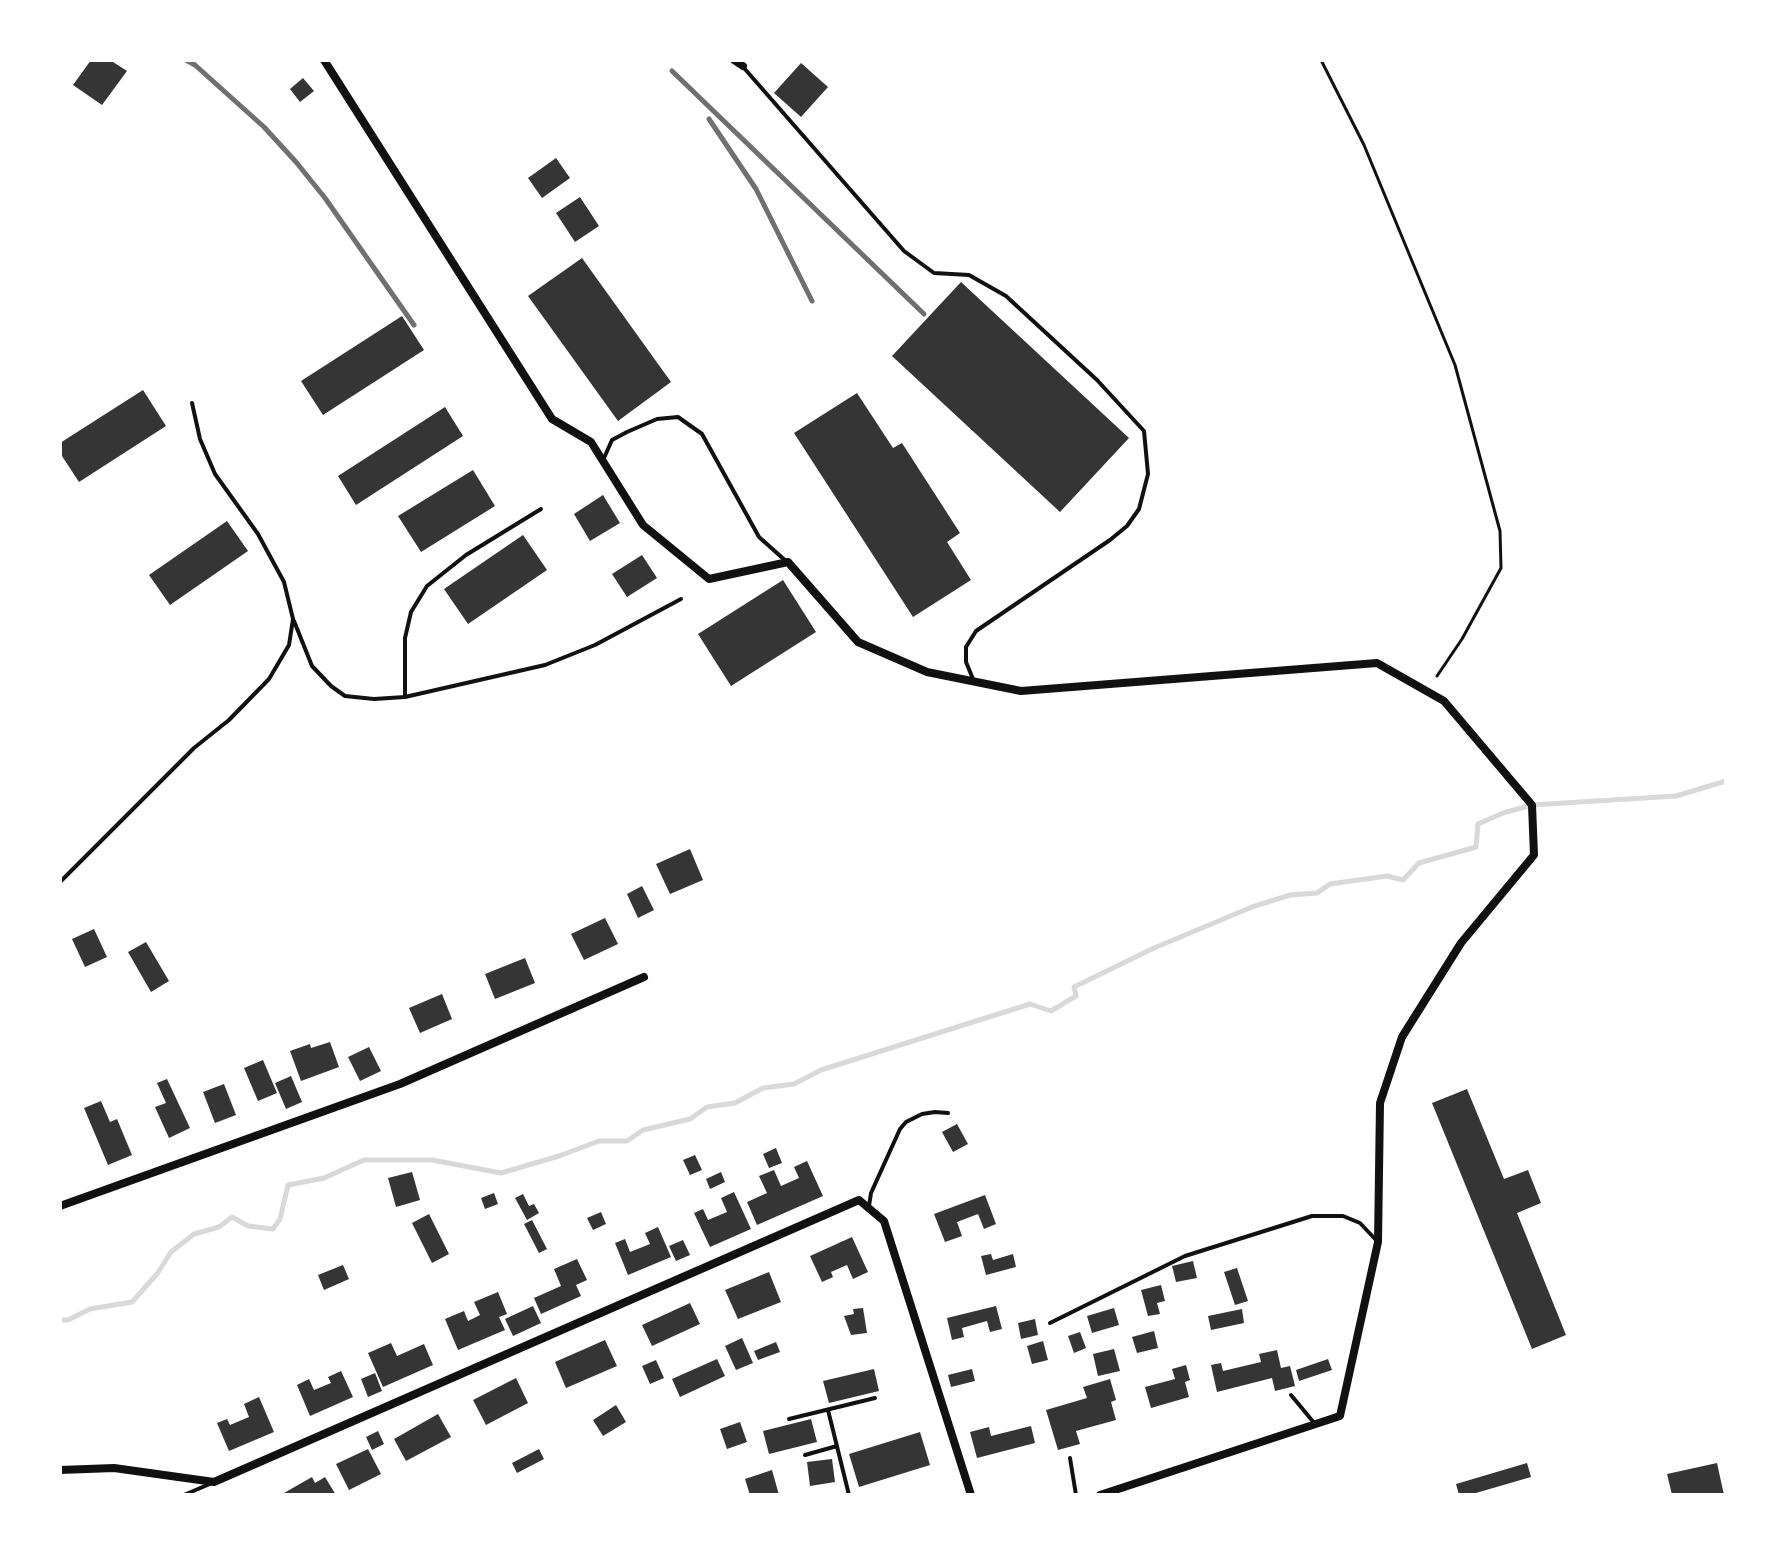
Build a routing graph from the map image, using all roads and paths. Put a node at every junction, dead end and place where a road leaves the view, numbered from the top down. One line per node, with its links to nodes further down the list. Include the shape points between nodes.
1 (324, 60): 6 (street, via 552,419 591,442)
2 (734, 60): 4 (street)
3 (1321, 60): 11 (path, via 1364,145 1455,365 1500,531 1501,568)
4 (743, 66): 12 (lane, via 904,251 934,273 969,275 1006,296 1144,431 1148,474 1139,509 1110,540 976,631 966,647)
5 (192, 403): 10 (lane, via 215,474 265,546 284,582)
6 (603, 460): 8 (street, via 643,525 709,579); 8 (lane, via 612,440 657,419 678,417 702,434 759,537)
7 (541, 509): 13 (lane, via 427,586 411,612 405,638)
8 (788, 562): 12 (street, via 858,642 927,672)
9 (681, 599): 13 (lane, via 545,665)
10 (293, 619): 13 (lane, via 312,666 345,696); 14 (lane, via 289,645 269,679)
11 (1437, 676)
12 (975, 682): 19 (street, via 1021,691 1377,663 1444,701 1532,805 1534,855 1461,943 1402,1037 1380,1103)
13 (405, 697)
14 (60, 882)
15 (644, 977): 17 (street, via 400,1084)
16 (948, 1113): 18 (lane, via 922,1114 900,1129)
17 (60, 1206)
18 (868, 1208): 30 (street, via 859,1200); 33 (street, via 884,1221)
19 (1378, 1242): 20 (lane, via 1360,1223 1343,1216 1312,1216 1185,1256); 25 (street, via 1340,1416)
20 (1050, 1323)
21 (1291, 1395): 25 (lane)
22 (875, 1398): 23 (lane)
23 (828, 1410): 24 (lane); 26 (lane)
24 (789, 1419)
25 (1315, 1424): 35 (street)
26 (837, 1446): 27 (lane); 32 (lane)
27 (805, 1455)
28 (1070, 1458): 34 (lane)
29 (60, 1470): 30 (street, via 114,1468)
30 (214, 1482): 31 (lane)
31 (184, 1495)
32 (849, 1495)
33 (971, 1495)
34 (1076, 1495)
35 (1100, 1495)

